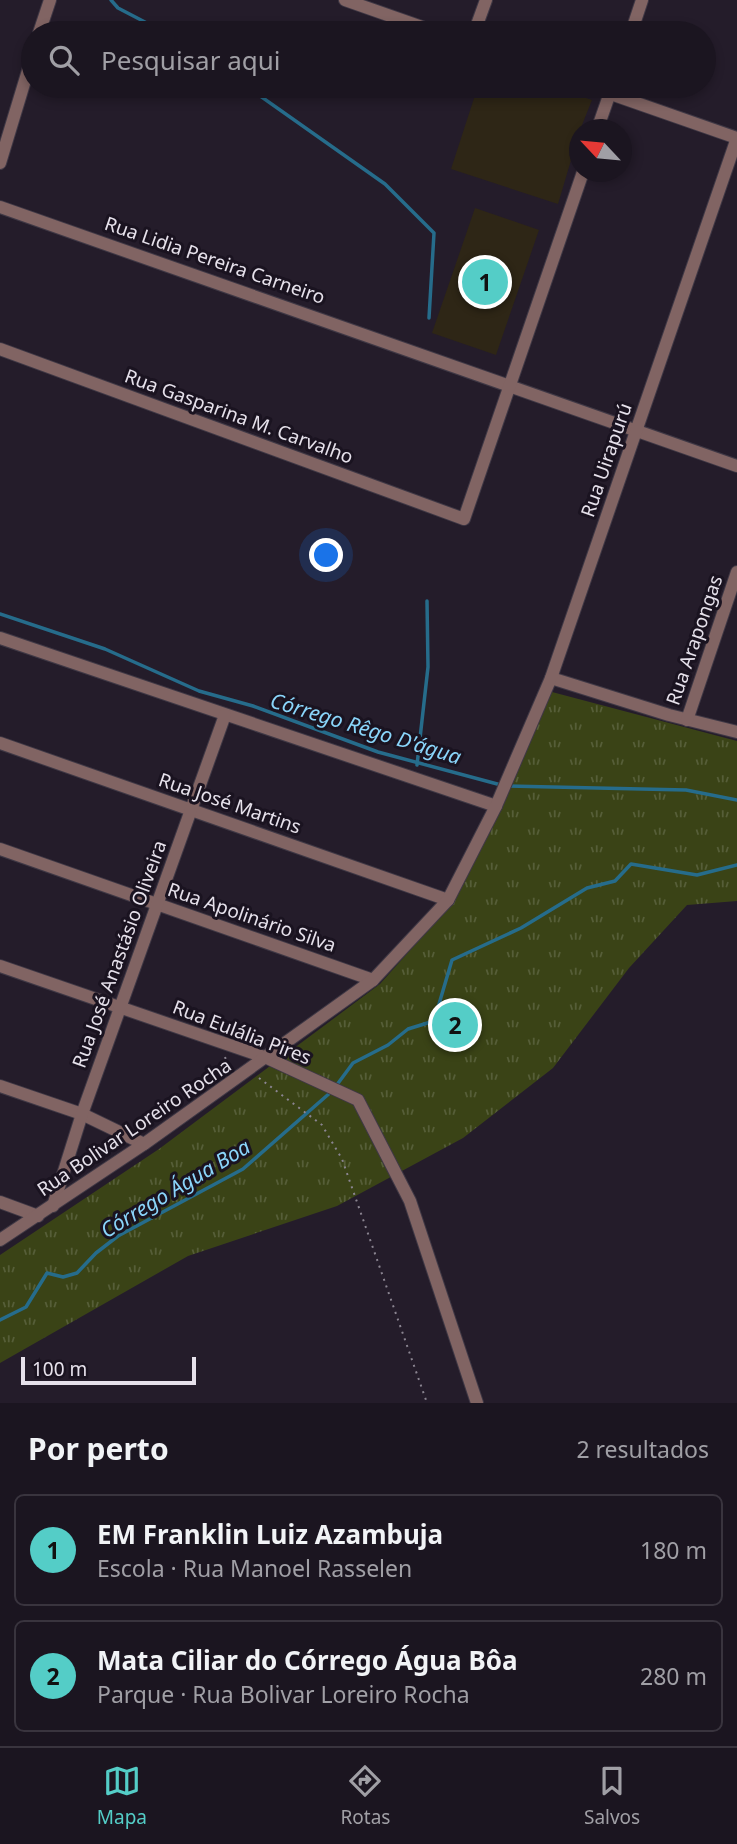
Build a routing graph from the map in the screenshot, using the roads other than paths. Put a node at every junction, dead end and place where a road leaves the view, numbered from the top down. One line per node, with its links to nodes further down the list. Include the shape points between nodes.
1 (50, 0): 5 (street)
2 (346, 0): 6 (street)
3 (486, 0): 7 (street)
4 (642, 0): 8 (street)
5 (43, 21)
6 (405, 21)
7 (478, 21)
8 (635, 21)
9 (21, 94): 14 (street)
10 (608, 98): 12 (street)
11 (634, 98): 13 (street)
12 (601, 119)
13 (737, 138): 19 (street, Rua Uirapurú)
14 (0, 163)
15 (580, 182): 18 (street)
16 (0, 207): 18 (street, Rua Lidia Pereira Carneiro)
17 (0, 349): 18 (street, Rua Gasparina M. Carvalho, via 464,519)
18 (510, 384): 19 (street, Rua Lidia Pereira Carneiro)
19 (637, 429): 20 (street, Rua Lidia Pereira Carneiro); 23 (street, Rua Uirapurú)
20 (737, 466)
21 (737, 572): 25 (street, Rua Arapongas)
22 (0, 638): 24 (street)
23 (551, 678): 25 (street); 28 (street, Rua Uirapurú)
24 (225, 715): 29 (street); 30 (street, Rua José Anastásio Oliveira)
25 (685, 720): 26 (street)
26 (737, 732)
27 (0, 743): 30 (street, Rua José Martins)
28 (502, 792): 29 (street, Rua Bolivar Loreiro Rocha)
29 (496, 806): 32 (street, Rua Bolivar Loreiro Rocha)
30 (191, 810): 32 (street, Rua José Martins); 33 (street, Rua José Anastásio Oliveira)
31 (0, 849): 33 (street, Rua Apolinário Silva)
32 (448, 900): 35 (street, Rua Bolivar Loreiro Rocha)
33 (157, 904): 35 (street, Rua Apolinário Silva); 36 (street, Rua José Anastásio Oliveira)
34 (0, 965): 36 (street, Rua Eulália Pires)
35 (373, 980): 37 (street, Rua Bolivar Loreiro Rocha)
36 (120, 1007): 37 (street, Rua Eulália Pires); 39 (street, Rua José Anastásio Oliveira)
37 (267, 1059): 40 (street, Rua Bolivar Loreiro Rocha); 45 (street, Rua Eulália Pires, via 358,1100 410,1200)
38 (0, 1086): 39 (street)
39 (82, 1114): 40 (street); 42 (street, Rua José Anastásio Oliveira)
40 (144, 1144): 42 (street, Rua Bolivar Loreiro Rocha)
41 (0, 1202): 43 (street)
42 (53, 1206): 43 (street, Rua Bolivar Loreiro Rocha)
43 (38, 1216): 44 (street, Rua Bolivar Loreiro Rocha)
44 (0, 1240)
45 (477, 1403)

